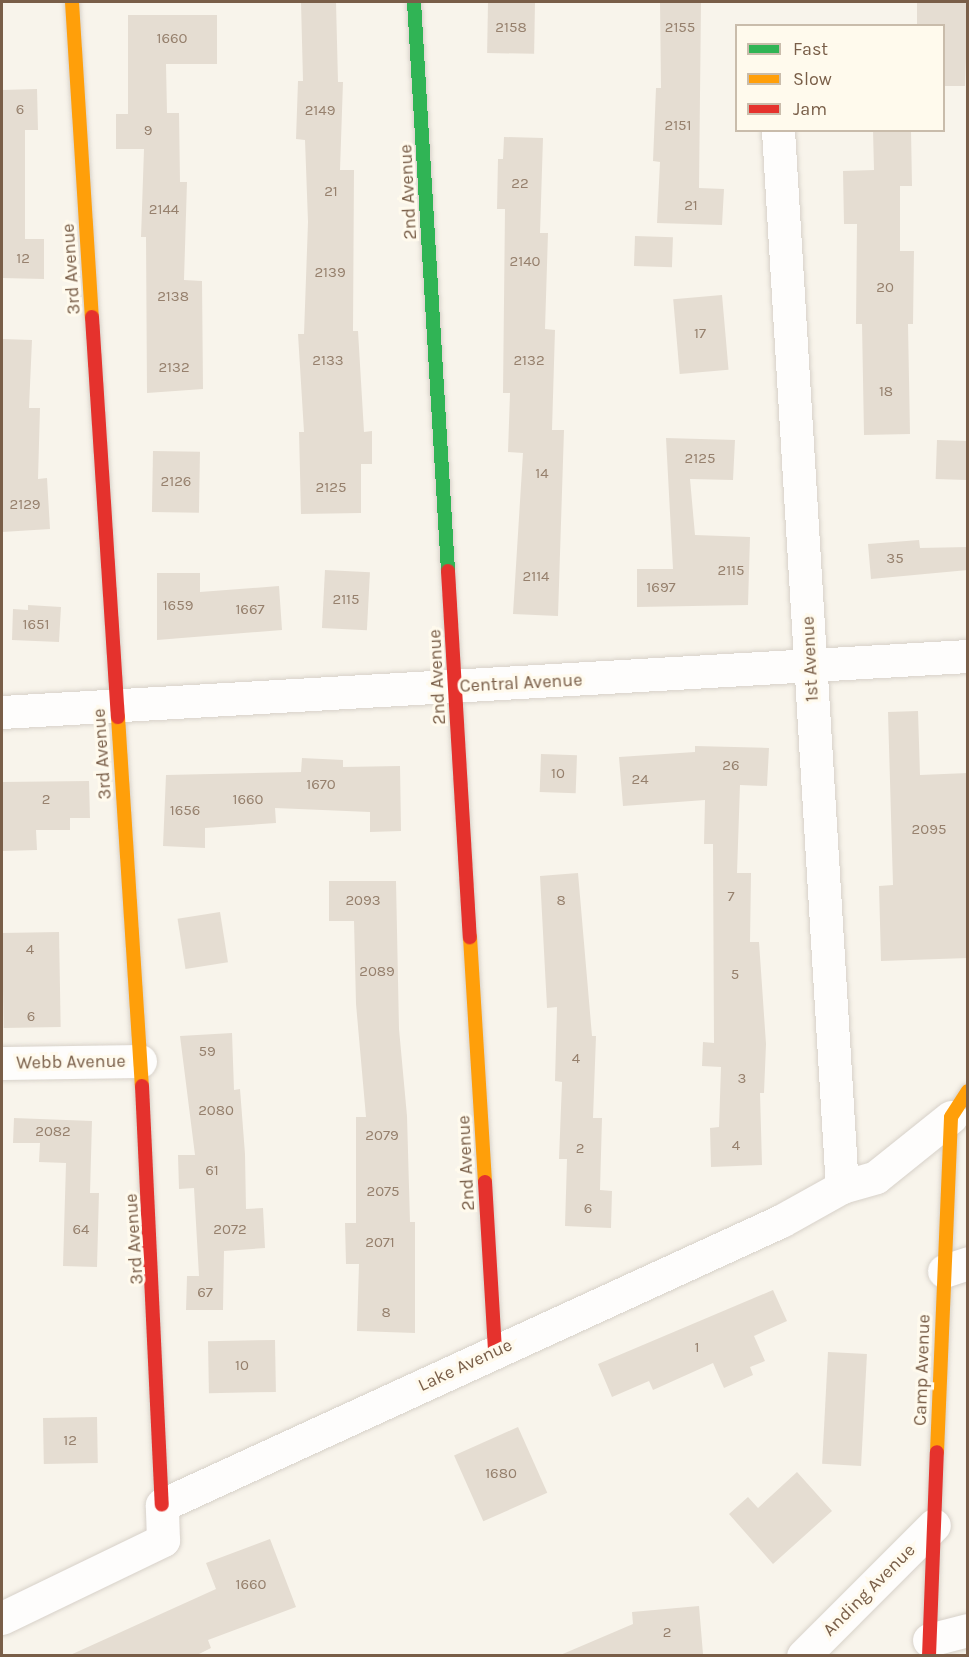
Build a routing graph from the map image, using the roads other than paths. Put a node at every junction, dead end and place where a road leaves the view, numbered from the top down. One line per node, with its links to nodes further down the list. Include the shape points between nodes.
1 (72, 2): 7 (street, 3rd Avenue)
2 (414, 2): 6 (street, 2nd Avenue)
3 (778, 132): 5 (street, 1st Avenue)
4 (968, 656): 5 (street, Central Avenue)
5 (810, 666): 6 (street, Central Avenue); 12 (street, 1st Avenue)
6 (456, 687): 7 (street, Central Avenue); 14 (street, 2nd Avenue)
7 (116, 706): 8 (street, Central Avenue); 9 (street, 3rd Avenue)
8 (2, 712)
9 (140, 1061): 10 (street, Webb Avenue); 15 (street, 3rd Avenue, via 155,1286)
10 (2, 1063)
11 (959, 1104): 12 (street, Lake Avenue, via 876,1177); 13 (street, Camp Avenue)
12 (842, 1187): 14 (street, Lake Avenue, via 781,1221)
13 (956, 1267): 16 (street, Camp Avenue)
14 (495, 1351): 15 (street, Lake Avenue)
15 (162, 1505): 17 (street, via 163,1540)
16 (934, 1525): 19 (street, Camp Avenue); 20 (street, Anding Avenue)
17 (2, 1618)
18 (968, 1630): 19 (street)
19 (929, 1648)
20 (803, 1656)

